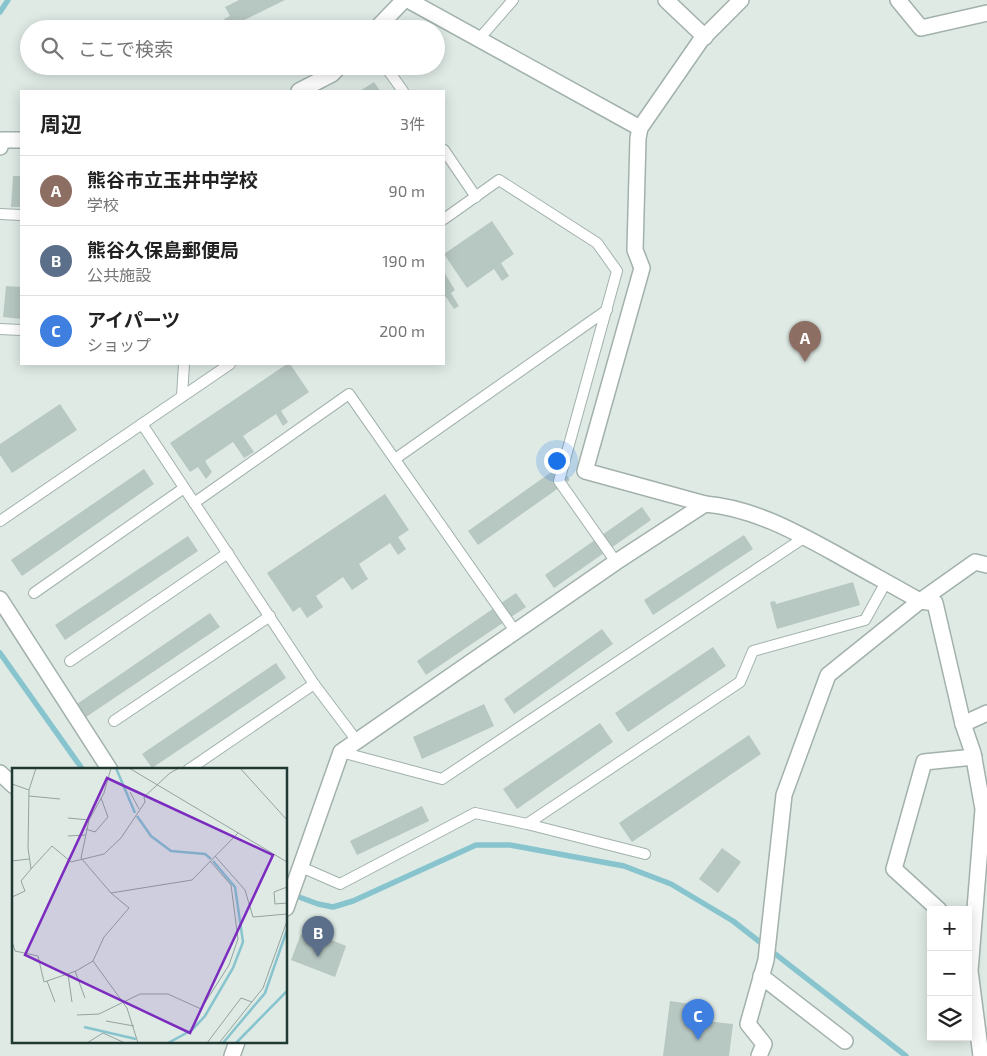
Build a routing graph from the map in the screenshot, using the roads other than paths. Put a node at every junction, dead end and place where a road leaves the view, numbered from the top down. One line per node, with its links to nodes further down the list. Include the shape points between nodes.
1 (404, 0): 8 (street)
2 (408, 0): 9 (street)
3 (512, 0): 12 (lane)
4 (666, 0): 11 (street)
5 (898, 0): 7 (street, via 921,28)
6 (733, 3): 11 (street)
7 (987, 13)
8 (385, 20)
9 (444, 20)
10 (445, 20): 12 (street)
11 (705, 37): 17 (street)
12 (479, 39): 17 (street)
13 (330, 75): 15 (street)
14 (392, 75): 16 (lane)
15 (301, 90)
16 (402, 90)
17 (640, 128): 35 (street, via 635,250 642,268 585,471)
18 (20, 140): 19 (street, via 2,140)
19 (0, 147)
20 (445, 151): 21 (lane)
21 (476, 197): 24 (lane); 25 (lane, via 499,180 597,243 617,271)
22 (0, 214): 23 (lane)
23 (20, 215)
24 (445, 218)
25 (606, 310): 32 (lane); 39 (lane, via 559,481)
26 (0, 329): 27 (lane)
27 (20, 330)
28 (184, 365): 30 (lane)
29 (228, 365): 30 (lane)
30 (182, 396): 31 (lane)
31 (142, 424): 33 (lane); 36 (lane)
32 (395, 459): 34 (lane, via 349,394); 46 (lane)
33 (184, 488): 34 (lane); 42 (lane)
34 (194, 503): 38 (lane)
35 (705, 504): 37 (street, via 760,516); 39 (street)
36 (0, 521)
37 (805, 537): 41 (street); 53 (lane, via 442,779)
38 (228, 553): 45 (lane); 47 (lane)
39 (616, 562): 46 (street)
40 (987, 565): 44 (street, via 976,562)
41 (886, 582): 44 (street); 60 (lane, via 865,620 753,651 740,682)
42 (34, 593)
43 (0, 599): 55 (street)
44 (920, 601): 51 (street, via 935,603); 68 (street, via 828,675 784,795 766,960)
45 (270, 616): 48 (lane); 50 (lane)
46 (515, 631): 52 (street)
47 (70, 662)
48 (314, 684): 52 (lane); 56 (lane)
49 (987, 713): 51 (street)
50 (114, 721)
51 (963, 724): 54 (street)
52 (357, 741): 53 (street)
53 (342, 752): 62 (street)
54 (974, 757): 59 (street); 65 (street, via 924,762 894,869)
55 (109, 768)
56 (191, 768)
57 (0, 773): 58 (street)
58 (12, 784)
59 (985, 808): 66 (street)
60 (528, 824): 61 (lane); 62 (lane, via 475,814 340,884)
61 (645, 854)
62 (301, 867): 63 (street)
63 (292, 882): 64 (street)
64 (288, 899)
65 (934, 906)
66 (972, 922)
67 (970, 951): 73 (street)
68 (761, 976): 69 (street); 72 (street, via 748,1024 764,1044)
69 (844, 1041)
70 (237, 1044): 71 (street)
71 (232, 1056)
72 (759, 1056)
73 (981, 1056)

